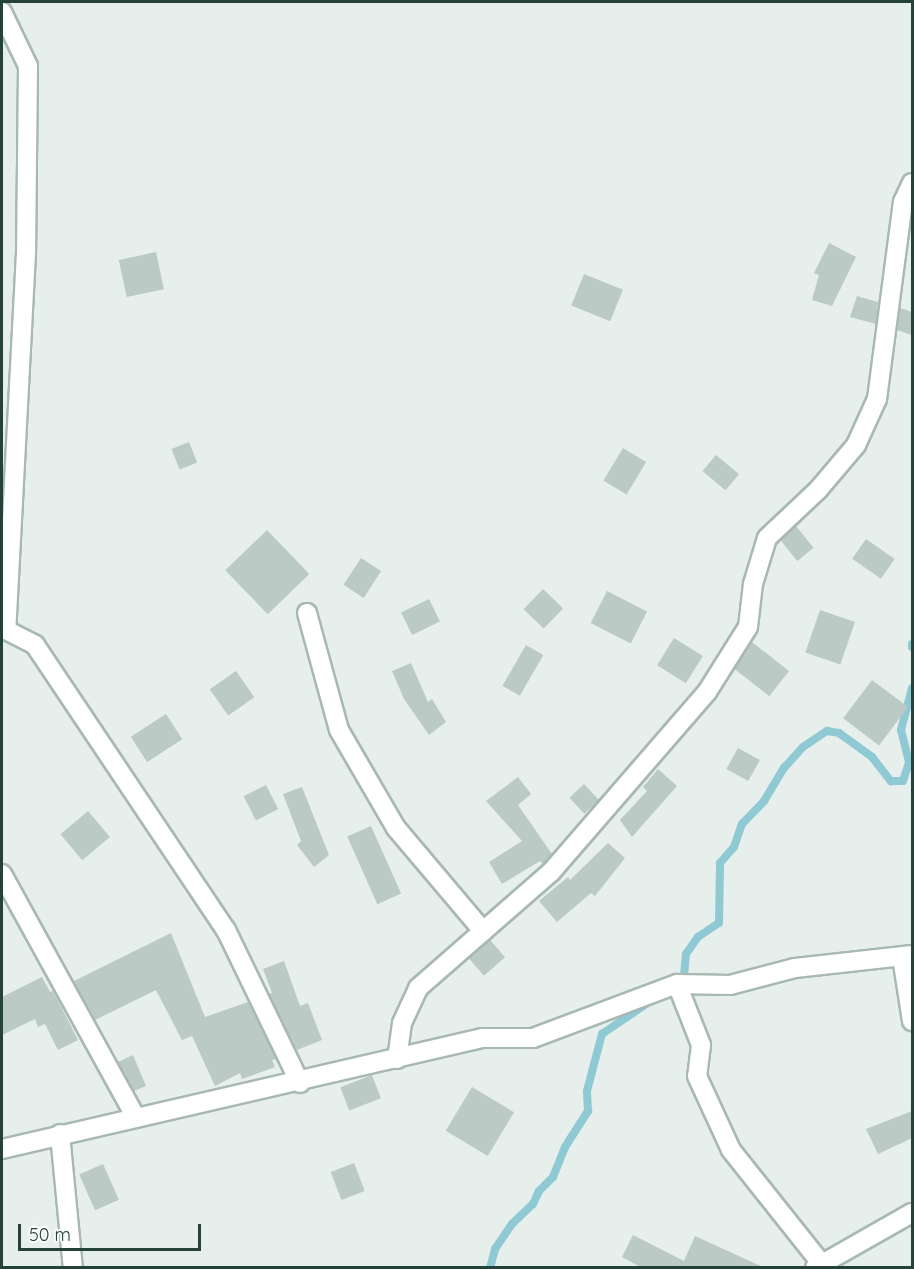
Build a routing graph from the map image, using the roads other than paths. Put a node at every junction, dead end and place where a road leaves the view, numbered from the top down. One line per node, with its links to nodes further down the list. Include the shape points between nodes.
1 (2, 12): 4 (street, via 28,66 26,253)
2 (912, 183): 6 (street, via 903,202 877,399 856,445 818,490 767,538 753,584 748,627 707,692 551,872)
3 (307, 613): 6 (street, via 339,730 396,828)
4 (4, 628): 11 (street, via 35,645 226,930)
5 (2, 874): 12 (street)
6 (483, 931): 10 (street, via 418,988 402,1023)
7 (907, 956): 8 (street, via 795,968 730,986); 9 (street)
8 (677, 984): 10 (street, via 533,1038 482,1038); 16 (street, via 702,1045 697,1076 731,1150)
9 (912, 1021)
10 (397, 1059): 11 (street)
11 (300, 1083): 12 (street)
12 (136, 1118): 13 (street)
13 (60, 1134): 14 (street); 17 (street)
14 (2, 1149)
15 (912, 1213): 16 (street)
16 (818, 1265)
17 (73, 1268)

